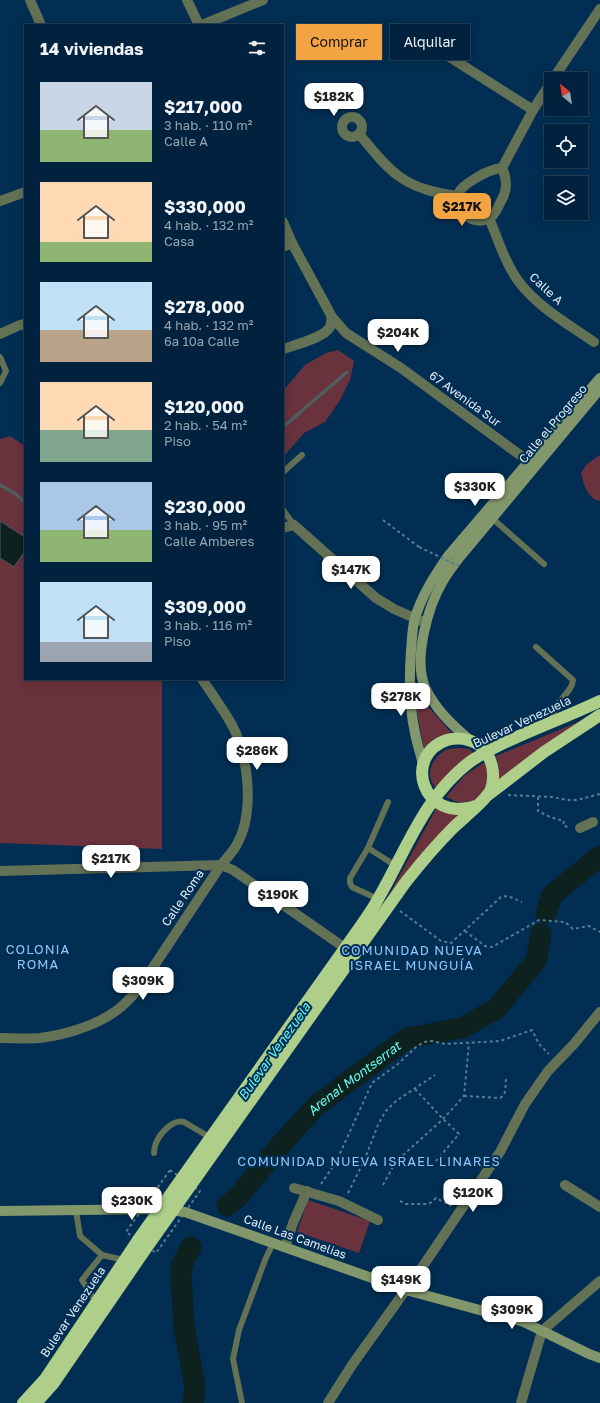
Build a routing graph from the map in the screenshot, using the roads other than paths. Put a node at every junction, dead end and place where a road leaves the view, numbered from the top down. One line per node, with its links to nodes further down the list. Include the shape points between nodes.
1 (30, 0): 5 (street)
2 (187, 0): 6 (street)
3 (263, 0): 7 (street)
4 (600, 9): 9 (street)
5 (41, 24)
6 (199, 24)
7 (204, 24)
8 (454, 60): 11 (street)
9 (558, 72)
10 (544, 93): 11 (street)
11 (533, 110): 13 (street)
12 (359, 134): 15 (street, via 399,176 423,189)
13 (502, 168): 15 (street, via 474,179 461,189); 17 (street, via 506,192 497,210)
14 (24, 192): 16 (street)
15 (457, 196): 17 (street, via 459,206 468,218)
16 (0, 201)
17 (489, 218): 23 (street, Calle A, via 505,258 520,283 553,314)
18 (284, 227): 19 (street, 67 Avenida Sur)
19 (288, 245): 20 (street, 67 Avenida Sur)
20 (332, 318): 24 (street, via 330,327 324,333); 30 (street, 67 Avenida Sur, via 346,333 401,368)
21 (24, 324): 22 (street)
22 (0, 334)
23 (594, 342)
24 (284, 349)
25 (0, 357): 27 (lane, via 6,370)
26 (600, 378): 30 (street, Calle el Progreso)
27 (0, 383)
28 (600, 389): 30 (street, Calle el Progreso)
29 (302, 455): 31 (lane)
30 (532, 464): 33 (street, Calle el Progreso); 37 (street, Calle el Progreso, via 448,556 433,578)
31 (284, 471)
32 (284, 511): 34 (lane)
33 (492, 518): 36 (lane); 38 (street, Calle el Progreso, via 443,580)
34 (294, 525): 35 (street); 37 (street, via 376,598)
35 (284, 528)
36 (544, 564)
37 (415, 618): 38 (street); 46 (street, Calle el Progreso, via 410,664 411,705)
38 (426, 623): 44 (street, Calle el Progreso, via 421,659 424,683 437,707 454,727)
39 (536, 647): 43 (lane, via 574,683 556,706)
40 (203, 680): 54 (street, Calle Roma, via 232,726 246,767 246,823 236,846)
41 (600, 701): 43 (highway, Bulevar Venezuela)
42 (600, 715): 47 (highway, via 544,752)
43 (550, 723): 45 (highway, Bulevar Venezuela)
44 (470, 740): 45 (highway); 46 (highway, via 458,738 441,743 428,755)
45 (486, 752): 47 (highway, via 493,774); 48 (highway, Bulevar Venezuela, via 458,771)
46 (423, 765): 48 (highway, via 424,784)
47 (487, 796): 50 (highway, Bulevar Venezuela)
48 (433, 800): 50 (highway, via 457,810); 55 (highway, Bulevar Venezuela, via 420,818)
49 (388, 802): 53 (lane)
50 (476, 806): 68 (highway, Bulevar Venezuela, via 421,862)
51 (593, 822): 52 (street)
52 (580, 828)
53 (368, 848): 55 (lane); 57 (lane, via 350,878 350,883 352,887)
54 (220, 865): 56 (street); 58 (street, via 233,870); 60 (street, Calle Roma, via 140,987 120,1008 104,1018 64,1033 40,1038)
55 (396, 866): 57 (highway, Bulevar Venezuela)
56 (0, 871)
57 (378, 899): 58 (highway, Bulevar Venezuela)
58 (345, 948): 61 (highway, Bulevar Venezuela)
59 (600, 1012): 77 (street, via 548,1071 525,1104 500,1152)
60 (0, 1038)
61 (211, 1138): 62 (lane, via 179,1121 171,1124 163,1134 156,1143); 67 (highway, Bulevar Venezuela)
62 (154, 1153)
63 (565, 1185): 66 (street)
64 (294, 1188): 65 (street)
65 (311, 1192): 71 (street); 73 (street, via 293,1223)
66 (600, 1207)
67 (160, 1209): 68 (street, Calle Las Camelias); 70 (street, Calle Las Camelias); 75 (highway, Bulevar Venezuela)
68 (173, 1210): 72 (street, Calle Las Camelias, via 186,1212); 82 (highway, Bulevar Venezuela, via 53,1384)
69 (0, 1211): 70 (street, Calle Las Camelias)
70 (76, 1211): 74 (lane, via 80,1236)
71 (378, 1220)
72 (273, 1243): 73 (street, Calle Las Camelias); 83 (lane, via 239,1330 232,1359)
73 (285, 1247): 77 (street, Calle Las Camelias)
74 (102, 1255): 75 (lane); 78 (lane, via 82,1280)
75 (124, 1260): 78 (highway, Bulevar Venezuela)
76 (600, 1281): 79 (street)
77 (406, 1290): 79 (street, Calle Las Camelias, via 524,1322); 84 (street)
78 (96, 1302): 81 (highway, Bulevar Venezuela, via 45,1379)
79 (542, 1331): 80 (street, Calle Las Camelias); 85 (street)
80 (600, 1358)
81 (24, 1403)
82 (36, 1403)
83 (242, 1403)
84 (328, 1403)
85 (521, 1403)

